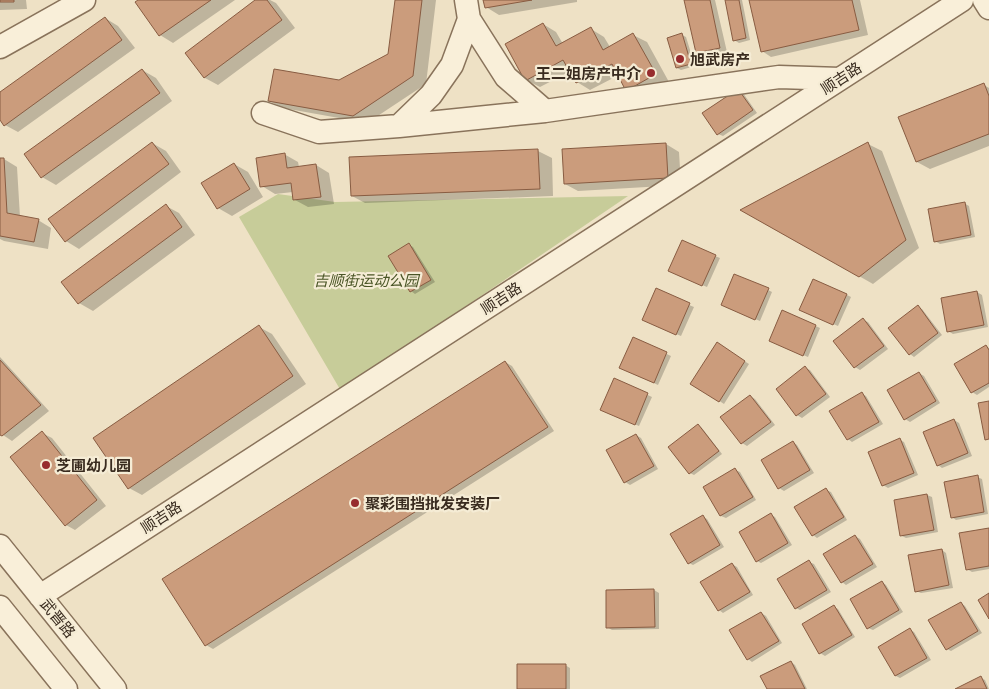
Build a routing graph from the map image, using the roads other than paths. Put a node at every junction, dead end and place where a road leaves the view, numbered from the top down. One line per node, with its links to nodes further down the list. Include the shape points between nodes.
1 (84, 0): 6 (street)
2 (962, 0): 7 (street, 顺吉路)
3 (984, 0): 4 (street)
4 (989, 8)
5 (468, 10): 8 (street, via 506,77); 10 (street, via 452,65 431,95)
6 (0, 48)
7 (840, 79): 8 (street, via 779,77); 12 (street, 顺吉路)
8 (545, 111): 10 (street)
9 (262, 113): 10 (street, via 319,132)
10 (399, 126)
11 (0, 546): 12 (street, 武晋路)
12 (40, 596): 15 (street, 武晋路)
13 (0, 607): 14 (street)
14 (66, 689)
15 (116, 689)

